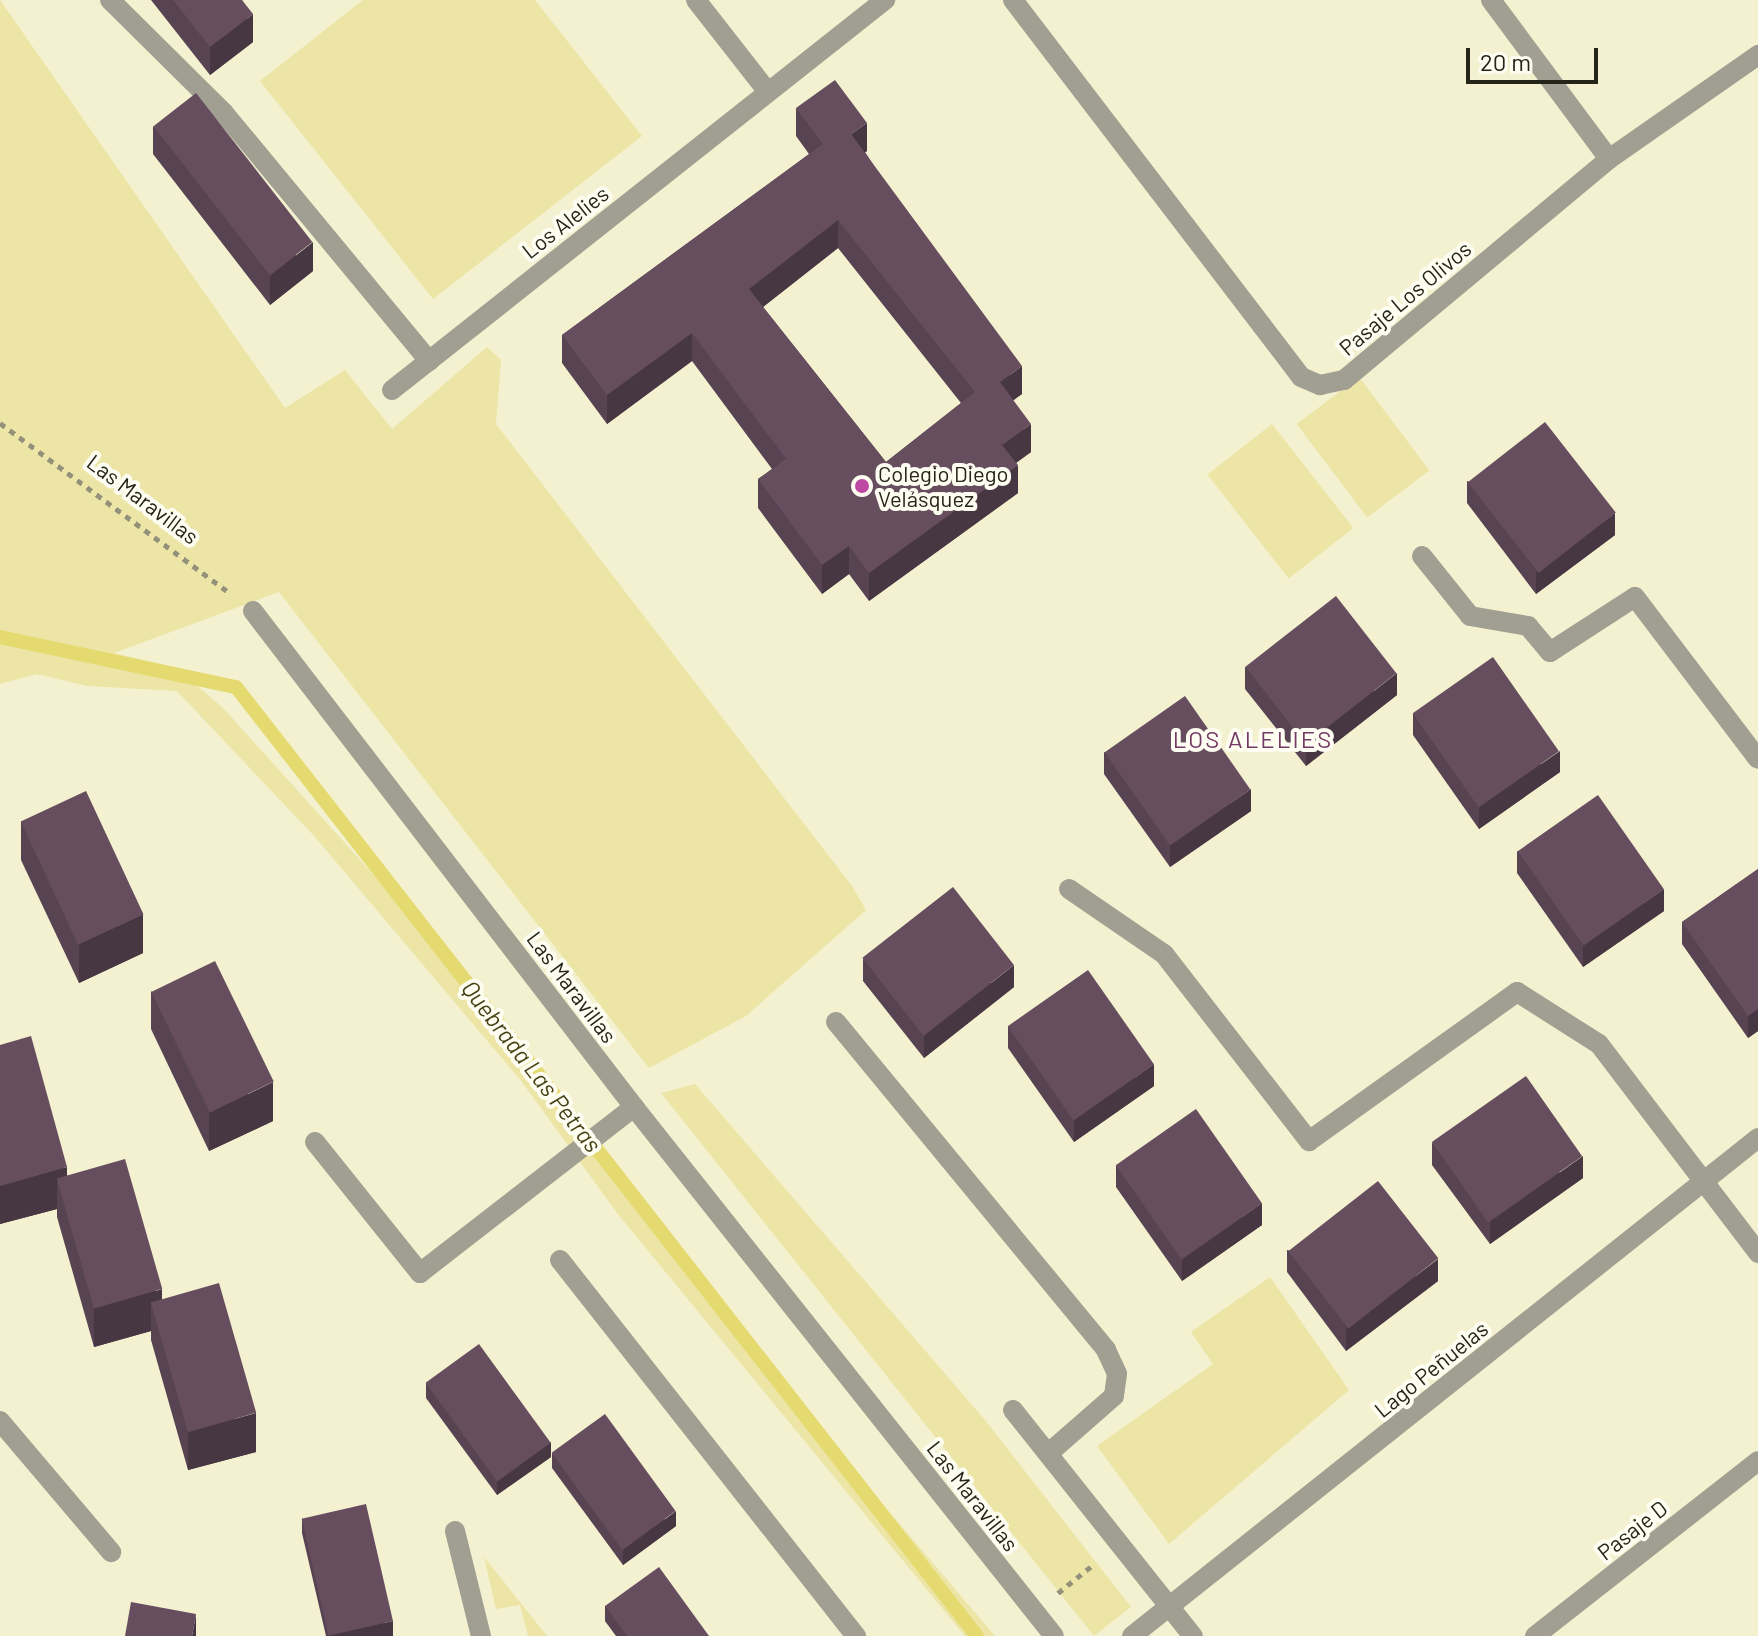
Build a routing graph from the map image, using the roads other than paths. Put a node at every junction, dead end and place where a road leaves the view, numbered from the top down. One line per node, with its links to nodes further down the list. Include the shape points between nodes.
1 (110, 0): 9 (street, via 224,113)
2 (696, 0): 7 (street)
3 (885, 0): 7 (street, Los Alelies)
4 (1013, 0): 8 (street, Pasaje Los Olivos, via 1301,377 1320,385 1344,380)
5 (1491, 0): 8 (street)
6 (1758, 55): 8 (street, Pasaje Los Olivos)
7 (768, 92): 9 (street, Los Alelies)
8 (1609, 159)
9 (429, 361): 10 (street, Los Alelies)
10 (392, 390)
11 (1422, 556): 13 (street, via 1470,616 1528,626 1550,652 1635,597)
12 (253, 611): 16 (street, Las Maravillas)
13 (1758, 759)
14 (1069, 889): 19 (street, via 1164,954 1309,1141 1517,992 1599,1044)
15 (836, 1022): 24 (street, via 1106,1350 1117,1374 1114,1396)
16 (634, 1107): 18 (street, via 420,1273); 31 (street, Las Maravillas)
17 (1758, 1138): 19 (street, Lago Peñuelas)
18 (315, 1142)
19 (1703, 1183): 20 (street); 28 (street, Lago Peñuelas)
20 (1758, 1253)
21 (560, 1260): 30 (street)
22 (1013, 1410): 24 (street)
23 (0, 1421): 27 (street)
24 (1049, 1453): 28 (street)
25 (1758, 1461): 34 (street, Pasaje D)
26 (455, 1531): 29 (street)
27 (111, 1552)
28 (1170, 1607): 32 (street, Lago Peñuelas); 33 (street)
29 (481, 1636)
30 (856, 1636)
31 (1054, 1636)
32 (1132, 1636)
33 (1193, 1636)
34 (1535, 1636)

